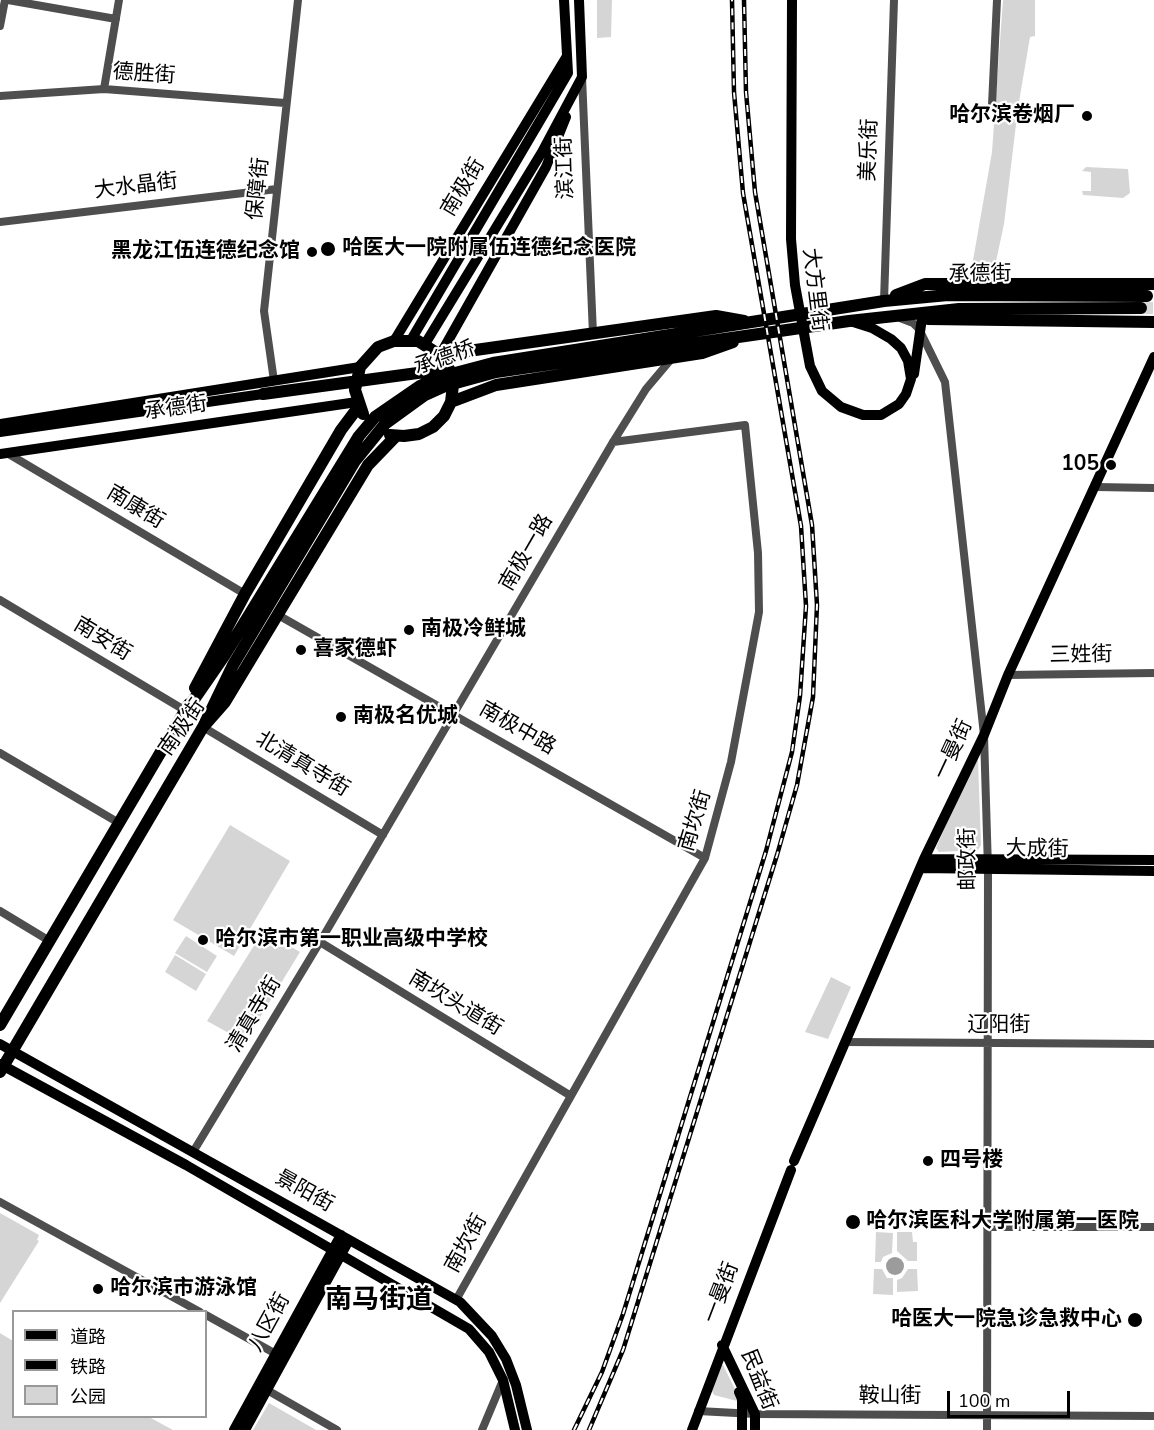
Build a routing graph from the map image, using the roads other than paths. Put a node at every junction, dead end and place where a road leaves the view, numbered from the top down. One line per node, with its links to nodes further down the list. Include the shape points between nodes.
1 (7, 0): 10 (street); 11 (street)
2 (119, 0): 10 (street)
3 (298, 0): 17 (street, 保障街)
4 (564, 0): 12 (main road)
5 (579, 0): 13 (main road, 滨江街)
6 (787, 0): 30 (main road, 大方里街, via 790,267 811,380 824,398 843,413 865,420 886,417 904,404 913,387)
7 (792, 0): 29 (main road, 大方里街, via 791,239 795,285 812,374 822,391 846,410 881,415 904,398 910,383 908,361 901,348 872,328)
8 (894, 0): 23 (street, 美乐街)
9 (997, 0): 18 (street)
10 (116, 19): 14 (street)
11 (0, 26)
12 (567, 56): 33 (main road, 南极街); 34 (main road, 南极街, via 568,73)
13 (582, 77): 15 (main road); 32 (street, 滨江街)
14 (104, 89): 16 (street, 德胜街); 17 (street, 德胜街)
15 (574, 91): 35 (main road, via 542,153); 36 (main road, via 546,167)
16 (0, 96)
17 (285, 104): 19 (street, 保障街)
18 (992, 105)
19 (277, 189): 20 (street, 大水晶街); 41 (street, 保障街, via 264,311)
20 (0, 222)
21 (1153, 284): 23 (highway, via 926,284)
22 (1147, 296): 23 (highway, 承德街, via 948,295)
23 (884, 301): 27 (highway, 承德街)
24 (1141, 308): 25 (highway, 承德街, via 959,309)
25 (904, 315): 26 (highway, 承德街); 30 (highway)
26 (890, 316): 29 (highway, 承德街); 30 (street)
27 (816, 320): 29 (highway, 承德街); 31 (highway, 承德桥)
28 (1152, 320): 30 (highway)
29 (849, 321)
30 (921, 324): 60 (street, 邮政街, via 945,382)
31 (749, 329): 32 (highway, via 716,316); 37 (highway, via 717,348); 39 (highway, 承德桥); 59 (highway, 承德桥, via 496,372 445,386 410,404 375,434 355,461 233,665)
32 (593, 334): 36 (highway)
33 (394, 340): 34 (highway); 40 (highway, via 378,347)
34 (411, 340): 35 (highway)
35 (425, 344): 36 (highway)
36 (440, 355): 43 (highway, via 451,377)
37 (673, 357): 43 (highway, via 496,385); 48 (street, 南极一路, via 646,389)
38 (1154, 357): 50 (main road, 一曼街)
39 (493, 363): 42 (highway); 57 (highway, 承德桥, via 420,386 375,417 343,457 224,656)
40 (360, 367): 41 (main road); 44 (highway, via 356,384)
41 (274, 381): 45 (main road)
42 (263, 394): 46 (main road)
43 (451, 402): 47 (highway, via 439,422 426,431)
44 (358, 404): 47 (highway, via 371,424); 49 (main road, 承德街); 52 (highway, 南极街)
45 (0, 424)
46 (0, 432)
47 (396, 436): 54 (highway, 南极街, via 368,465)
48 (613, 442): 58 (street, 南极一路); 64 (street, 南坎街, via 745,425 759,553 759,612 731,762)
49 (4, 454): 52 (street, 南康街)
50 (1096, 487): 51 (street); 56 (main road, 一曼街)
51 (1154, 488)
52 (245, 594): 57 (highway, 南极街, via 202,671)
53 (0, 600): 57 (street, 南安街)
54 (278, 615): 58 (street, 南极中路); 59 (highway, 南极街, via 225,702)
55 (1154, 673): 56 (street, 三姓街)
56 (1008, 675): 60 (main road, 一曼街)
57 (186, 711): 62 (highway, 南极街)
58 (454, 713): 63 (street, 南极一路); 64 (street, 南极中路)
59 (203, 727): 63 (street, 北清真寺街); 77 (highway, 南极街)
60 (984, 735): 66 (main road, 一曼街); 67 (street, 邮政街)
61 (0, 753): 62 (street)
62 (119, 824): 70 (highway, 南极街)
63 (383, 835): 71 (street, 清真寺街)
64 (705, 858): 79 (street, 南坎街)
65 (1154, 860): 67 (main road, 大成街)
66 (922, 863): 67 (main road, 大成街); 73 (main road, 一曼街)
67 (988, 864): 68 (main road, 大成街); 75 (street, 邮政街)
68 (1154, 871)
69 (0, 911): 70 (street)
70 (48, 940): 72 (highway, 南极街)
71 (320, 942): 79 (street, 南坎头道街); 80 (street, 清真寺街)
72 (0, 1026)
73 (845, 1042): 75 (street, 辽阳街); 89 (main road, 一曼街)
74 (0, 1044): 77 (main road, 景阳街)
75 (987, 1044): 76 (street, 辽阳街); 82 (street, 邮政街)
76 (1154, 1044)
77 (13, 1050): 78 (highway, 南极街); 80 (main road, 景阳街)
78 (1, 1067): 85 (main road, 景阳街, via 186,1165)
79 (571, 1096): 86 (street, 南坎街)
80 (193, 1152): 84 (main road, 景阳街)
81 (0, 1202): 87 (street)
82 (987, 1227): 83 (street); 96 (street, 邮政街)
83 (1154, 1227)
84 (345, 1237): 85 (main road, 八区街); 86 (main road, 景阳街)
85 (337, 1253): 90 (main road, 八区街); 91 (main road, 景阳街, via 469,1329 489,1352); 92 (main road, 八区街)
86 (458, 1301): 103 (main road, 景阳街, via 492,1336 509,1365)
87 (198, 1310)
88 (207, 1316): 90 (street)
89 (721, 1348): 93 (main road, 一曼街); 94 (main road, 民益街, via 742,1399); 95 (main road, 民益街)
90 (276, 1354): 98 (main road, 八区街)
91 (503, 1380): 101 (street); 102 (main road, 景阳街)
92 (267, 1390): 99 (main road, 八区街); 100 (street)
93 (698, 1411): 94 (street, 鞍山街); 104 (main road, 一曼街)
94 (742, 1413): 95 (street, 鞍山街); 105 (main road, 民益街)
95 (755, 1414): 96 (street, 鞍山街); 106 (main road, 民益街)
96 (987, 1415): 97 (street, 鞍山街); 107 (street, 邮政街)
97 (1154, 1416)
98 (234, 1430)
99 (245, 1430)
100 (337, 1430)
101 (483, 1430)
102 (515, 1430)
103 (527, 1430)
104 (692, 1430)
105 (742, 1430)
106 (755, 1430)
107 (987, 1430)

